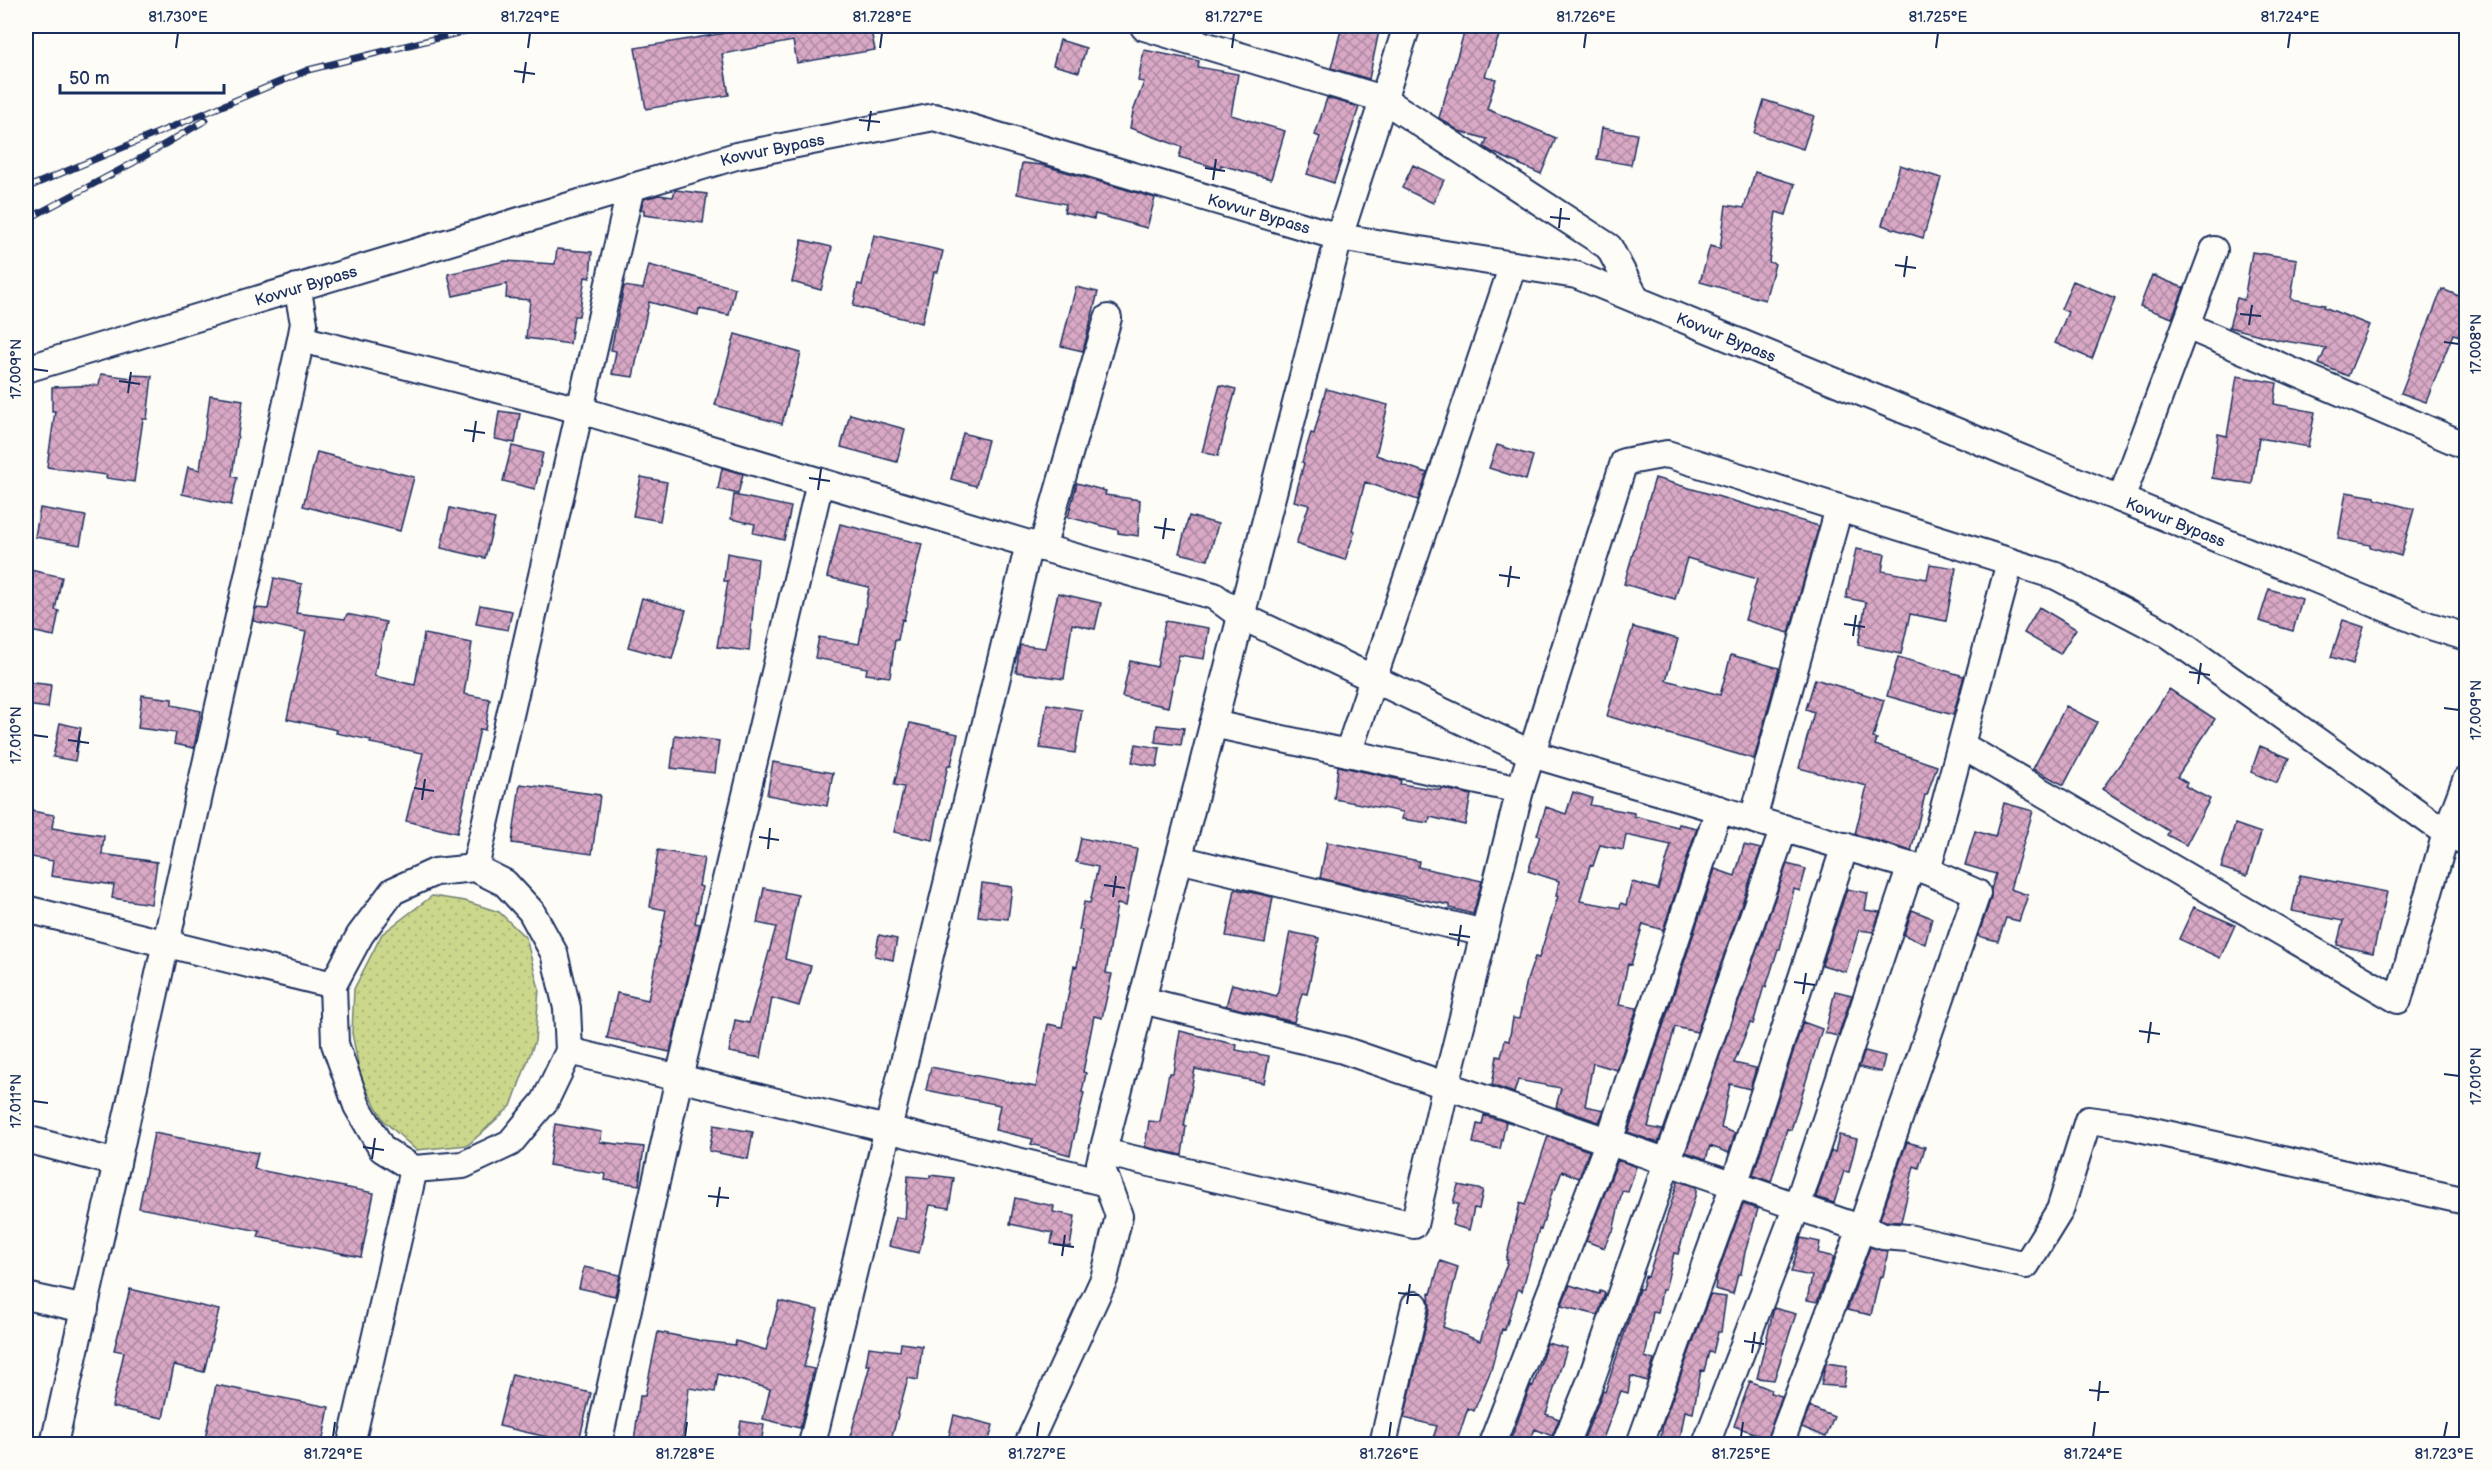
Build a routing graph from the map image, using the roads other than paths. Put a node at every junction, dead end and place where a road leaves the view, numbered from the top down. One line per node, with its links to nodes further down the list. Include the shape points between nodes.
1 (1407, 26): 3 (street)
2 (1144, 27): 3 (street)
3 (1383, 99): 5 (street); 9 (street, via 1610,247)
4 (631, 187): 5 (street, Kovvur Bypass, via 736,156 934,117); 8 (street, Kovvur Bypass); 14 (street)
5 (1339, 237): 7 (street, Kovvur Bypass); 21 (street)
6 (2214, 250): 11 (street)
7 (1513, 265): 9 (street, Kovvur Bypass, via 1576,275); 23 (street)
8 (297, 287): 12 (street, via 304,323); 13 (street, Kovvur Bypass)
9 (1636, 299): 17 (street, Kovvur Bypass)
10 (1108, 318): 19 (street)
11 (2187, 326): 15 (street); 17 (street)
12 (301, 339): 14 (street); 40 (street)
13 (26, 369)
14 (580, 410): 16 (street); 36 (street)
15 (2466, 446)
16 (820, 482): 19 (street); 44 (street)
17 (2121, 499): 22 (street, Kovvur Bypass, via 2427,625)
18 (1839, 508): 20 (street); 27 (street, via 1667,454 1623,462); 31 (street)
19 (1036, 546): 21 (street, via 1214,596); 46 (street)
20 (2010, 562): 25 (street); 33 (street, via 2056,576 2167,634)
21 (1241, 616): 23 (street); 24 (street)
22 (2466, 637)
23 (1374, 679): 26 (street); 27 (street)
24 (1213, 724): 26 (street); 35 (street)
25 (1961, 745): 33 (street, via 2398,1000); 37 (street)
26 (1348, 753): 29 (street)
27 (1532, 754): 29 (street); 30 (street)
28 (2466, 780): 33 (street)
29 (1520, 790): 39 (street)
30 (1719, 809): 31 (street); 48 (street)
31 (1753, 819): 32 (street)
32 (1784, 828): 34 (street); 50 (street)
33 (2456, 838)
34 (1845, 846): 37 (street); 54 (street)
35 (1179, 859): 39 (street); 42 (street)
36 (475, 868): 41 (street, via 435,872 393,891 348,954); 43 (street, via 505,883 531,911 554,953 567,1008)
37 (1919, 868): 56 (street); 57 (street, via 1977,893)
38 (26, 909): 40 (street)
39 (1484, 933): 45 (street)
40 (167, 945): 41 (street); 51 (street)
41 (333, 986): 52 (street, via 335,1044 357,1106 382,1149)
42 (1142, 1000): 45 (street, via 1343,1050); 49 (street)
43 (569, 1051): 44 (street); 52 (street, via 545,1101 510,1143 463,1165)
44 (679, 1078): 46 (street); 63 (street)
45 (1446, 1084): 48 (street); 49 (street, via 1414,1225)
46 (889, 1129): 53 (street); 64 (street)
47 (26, 1139): 51 (street)
48 (1609, 1141): 50 (street); 67 (street)
49 (1103, 1152): 53 (street, via 1100,1163)
50 (1668, 1161): 54 (street); 68 (street)
51 (117, 1163): 60 (street)
52 (414, 1169): 62 (street)
53 (1107, 1183): 65 (street, via 1119,1216 1104,1279)
54 (1734, 1185): 56 (street); 69 (street)
55 (2466, 1201): 57 (street, via 2127,1125 2088,1120 2060,1210 2026,1266)
56 (1797, 1206): 57 (street); 70 (street)
57 (1861, 1229): 71 (street)
58 (26, 1296): 60 (street)
59 (1415, 1305): 66 (street)
60 (85, 1309): 61 (street)
61 (54, 1444)
62 (351, 1444)
63 (598, 1444)
64 (812, 1444)
65 (1028, 1444)
66 (1383, 1444)
67 (1492, 1444)
68 (1565, 1444)
69 (1640, 1444)
70 (1706, 1444)
71 (1780, 1444)

